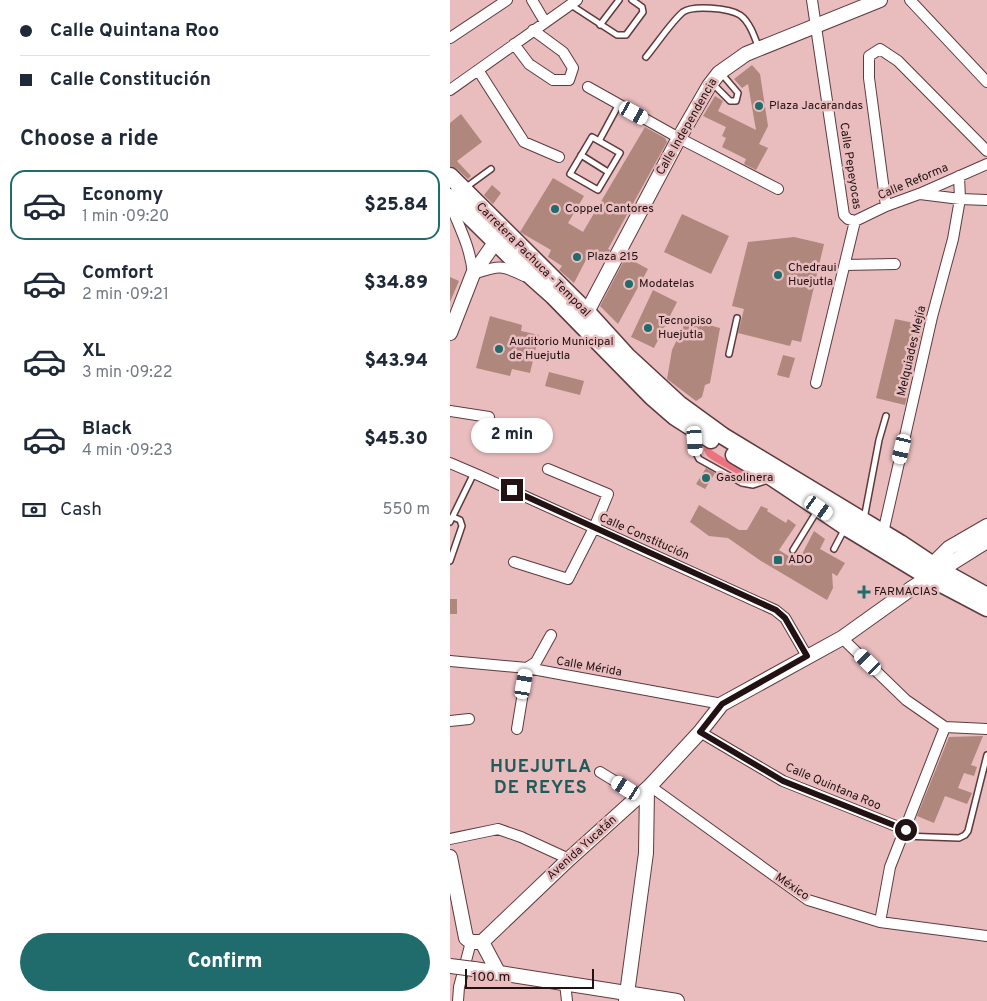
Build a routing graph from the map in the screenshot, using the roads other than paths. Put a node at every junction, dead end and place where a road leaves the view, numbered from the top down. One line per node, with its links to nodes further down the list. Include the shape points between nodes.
1 (507, 0): 13 (street)
2 (532, 0): 9 (street)
3 (619, 0): 10 (lane)
4 (632, 0): 10 (lane, via 643,12 626,35 617,35)
5 (812, 0): 11 (street, Calle Pepeyocas)
6 (880, 0): 11 (street, Calle Independencia)
7 (910, 0): 19 (street)
8 (573, 2): 9 (street); 10 (lane)
9 (545, 22): 12 (street)
10 (600, 25)
11 (816, 26): 15 (street, Calle Independencia); 40 (street, Calle Pepeyocas, via 844,215)
12 (533, 30): 14 (street); 14 (street, via 564,52 573,68 568,80 553,80 529,64)
13 (450, 38)
14 (514, 44): 17 (street)
15 (759, 49): 16 (lane, via 752,30 740,15 720,9 692,8 683,13); 18 (street, Calle Independencia, via 746,54)
16 (646, 57)
17 (478, 70): 21 (street); 27 (street, via 524,142)
18 (716, 77): 18 (lane, via 730,101 736,101 738,93); 23 (street, Calle Independencia)
19 (987, 82)
20 (588, 87): 22 (street)
21 (450, 88)
22 (619, 104): 23 (street); 24 (lane)
23 (679, 138): 33 (street); 46 (street, Calle Independencia)
24 (599, 141): 26 (lane, via 592,136); 30 (lane, via 620,153)
25 (987, 151): 39 (street, via 898,61 880,50 869,56 869,78)
26 (581, 155): 30 (lane); 30 (lane, via 570,174 598,190)
27 (559, 157)
28 (987, 164): 32 (street, Calle Reforma)
29 (491, 169): 34 (lane)
30 (608, 172)
31 (450, 176): 34 (main road, Carretera Pachuca - Tempoal)
32 (959, 176): 35 (street, Calle Reforma); 36 (street, Melquiades Mejía)
33 (778, 189)
34 (456, 194): 41 (main road, Carretera Pachuca - Tempoal)
35 (918, 194): 36 (street); 39 (street, Calle Reforma)
36 (960, 199): 37 (street); 64 (street, Melquiades Mejía)
37 (987, 200)
38 (450, 203): 44 (street, via 467,242)
39 (886, 206): 40 (street, Calle Reforma)
40 (852, 220): 43 (street)
41 (500, 235): 44 (street); 45 (main road, Carretera Pachuca - Tempoal); 46 (main road, Carretera Pachuca - Tempoal)
42 (896, 264): 43 (street)
43 (845, 265): 50 (street)
44 (472, 274): 45 (street, via 502,267); 48 (street)
45 (536, 281): 54 (main road, Carretera Pachuca - Tempoal, via 652,398 675,417)
46 (586, 312): 54 (main road, Carretera Pachuca - Tempoal)
47 (737, 318): 49 (lane)
48 (450, 333)
49 (729, 354)
50 (816, 383)
51 (450, 411): 53 (street)
52 (886, 416): 61 (lane)
53 (490, 417)
54 (693, 422): 58 (main road, Carretera Pachuca - Tempoal, via 723,436); 58 (lane, via 699,459 742,483 753,484)
55 (450, 464): 57 (street, Calle Constitución)
56 (548, 469): 63 (street, via 608,494)
57 (474, 473): 60 (lane); 63 (street, Calle Constitución)
58 (777, 474): 59 (main road, Carretera Pachuca - Tempoal); 61 (main road, Carretera Pachuca - Tempoal)
59 (819, 508): 61 (main road, Carretera Pachuca - Tempoal); 67 (lane)
60 (451, 519): 68 (lane, via 460,520 462,526)
61 (853, 524): 64 (main road, Carretera Pachuca - Tempoal); 66 (lane); 70 (main road, Carretera Pachuca - Tempoal)
62 (987, 526): 70 (street, via 949,548)
63 (594, 528): 69 (street, via 568,579); 75 (street, Calle Constitución, via 776,610 785,618)
64 (883, 532): 70 (main road, Carretera Pachuca - Tempoal)
65 (987, 541): 70 (street)
66 (834, 549)
67 (793, 550)
68 (450, 561)
69 (514, 562)
70 (932, 571): 71 (main road, Carretera Pachuca - Tempoal); 72 (main road, Carretera Pachuca - Tempoal); 74 (street, Avenida Yucatán)
71 (987, 596)
72 (987, 608)
73 (551, 635): 77 (street, via 536,662)
74 (842, 638): 75 (street, Avenida Yucatán); 81 (street, via 906,700)
75 (807, 656): 78 (street, Avenida Yucatán)
76 (450, 661): 77 (street, Calle Mérida)
77 (527, 668): 78 (street, Calle Mérida); 82 (street)
78 (722, 704): 84 (street, Avenida Yucatán)
79 (469, 719): 80 (street)
80 (450, 721)
81 (945, 727): 83 (street); 88 (street)
82 (517, 729)
83 (987, 729)
84 (700, 732): 87 (street, Avenida Yucatán); 88 (street, Calle Quintana Roo, via 783,781)
85 (987, 755): 88 (lane, via 965,835 959,838)
86 (600, 772): 87 (street, México)
87 (646, 790): 91 (street, Avenida Yucatán); 92 (street, México, via 808,900); 98 (street, via 646,853)
88 (904, 833): 92 (street, via 890,867)
89 (450, 839): 91 (street, via 498,829)
90 (450, 857): 94 (street)
91 (569, 858): 94 (street, Avenida Yucatán)
92 (880, 922): 93 (street, México)
93 (987, 936)
94 (473, 941): 96 (street); 99 (street)
95 (450, 966): 96 (street, bridge)
96 (498, 972): 97 (street)
97 (565, 983): 98 (street); 100 (street)
98 (627, 997): 101 (street)
99 (458, 1001)
100 (567, 1001)
101 (677, 1001)

